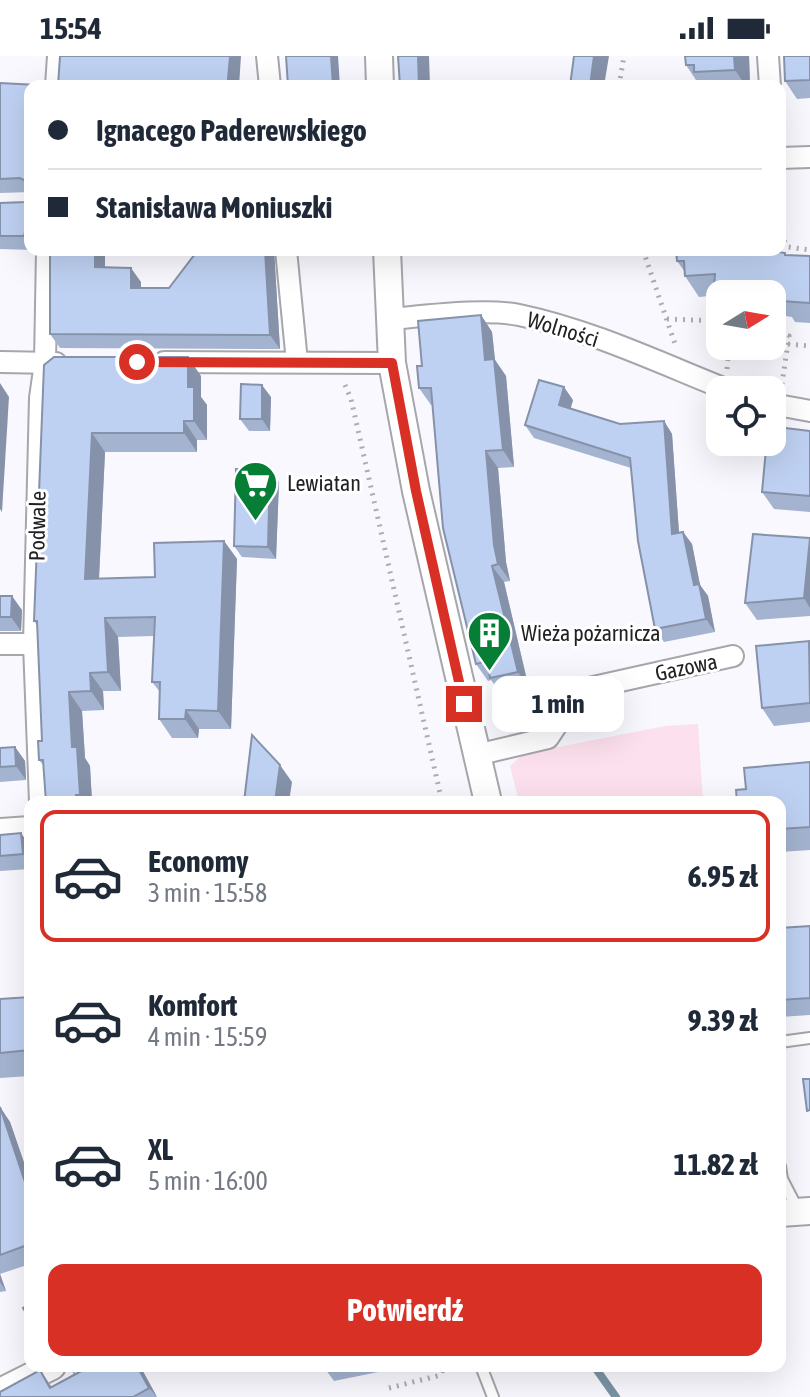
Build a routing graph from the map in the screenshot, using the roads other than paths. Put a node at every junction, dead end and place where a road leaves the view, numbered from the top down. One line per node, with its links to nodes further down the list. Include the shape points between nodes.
1 (58, 56): 5 (street)
2 (267, 56): 6 (street)
3 (379, 56): 7 (street)
4 (768, 56): 8 (street)
5 (56, 80)
6 (269, 80)
7 (380, 80)
8 (770, 80)
9 (810, 157): 10 (street)
10 (786, 158)
11 (47, 256): 19 (street, Podwale)
12 (287, 256): 18 (street)
13 (387, 256): 14 (street)
14 (390, 319): 20 (street); 21 (street, Wolności, via 517,314)
15 (0, 362): 19 (street)
16 (81, 362): 19 (street)
17 (143, 362): 18 (street)
18 (297, 362): 20 (street)
19 (45, 363): 25 (street, Podwale)
20 (392, 363): 27 (street)
21 (706, 376)
22 (786, 407): 23 (street)
23 (810, 411)
24 (0, 644): 25 (street)
25 (34, 644): 28 (street, Podwale)
26 (733, 656): 27 (street, Gazowa, via 580,690 548,738)
27 (476, 755): 29 (street)
28 (40, 796)
29 (486, 796)
30 (24, 827): 31 (street)
31 (0, 829)
32 (810, 1038): 33 (lane)
33 (786, 1041)
34 (786, 1188): 35 (lane)
35 (796, 1212)
36 (40, 1372): 38 (street)
37 (483, 1372): 39 (lane)
38 (0, 1392)
39 (493, 1397)

